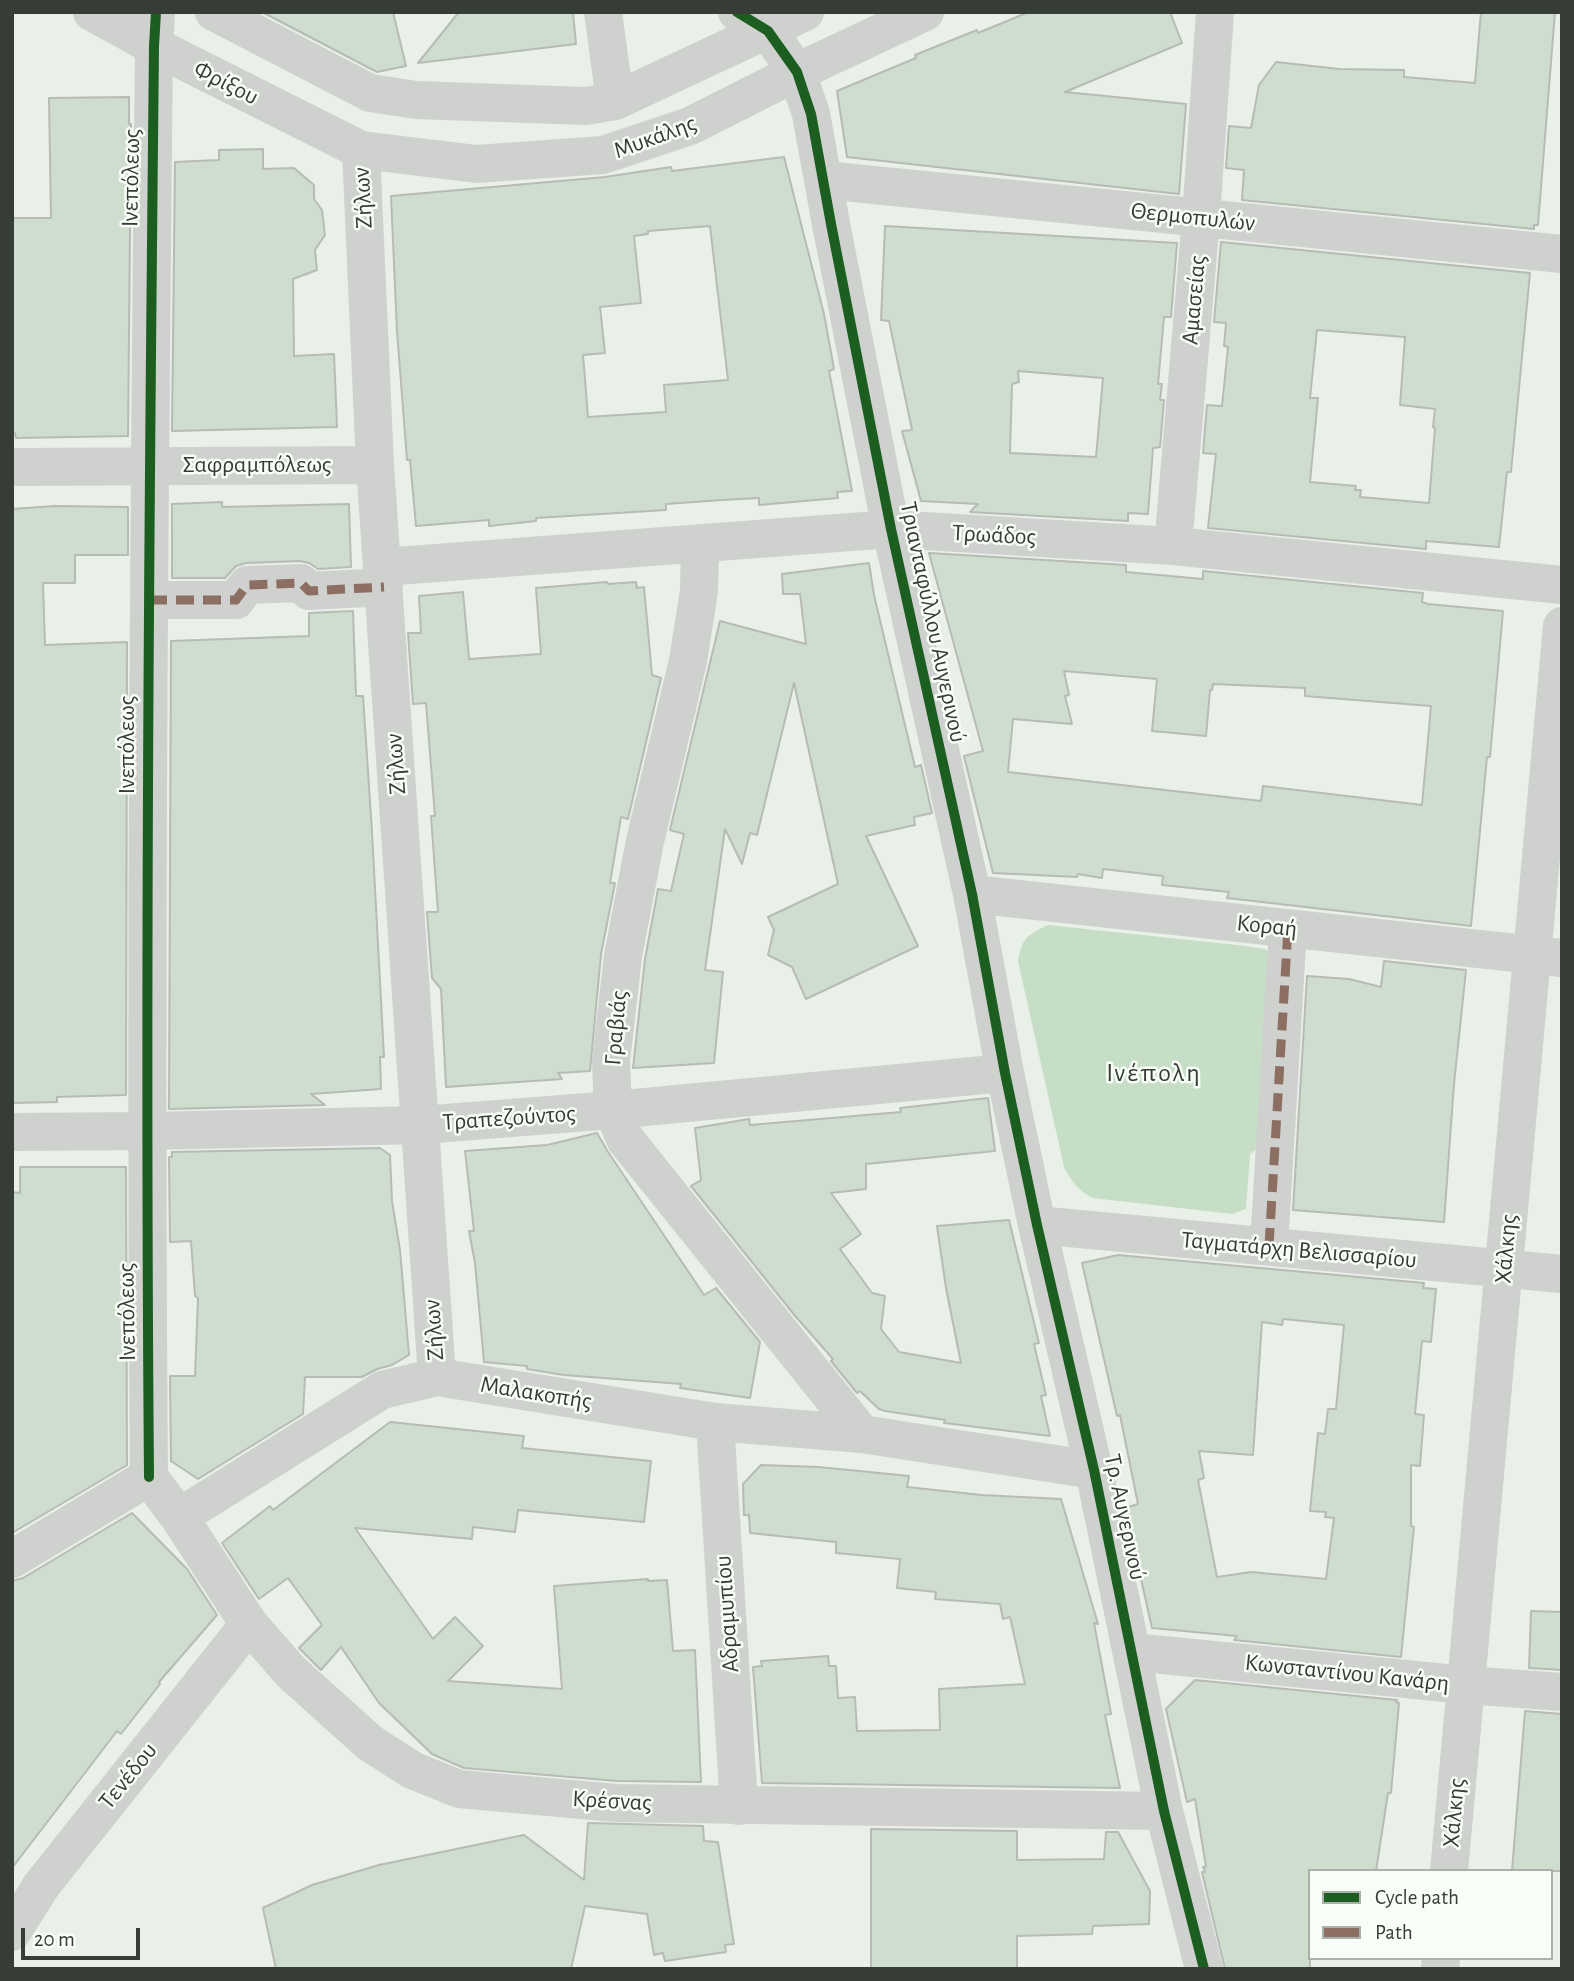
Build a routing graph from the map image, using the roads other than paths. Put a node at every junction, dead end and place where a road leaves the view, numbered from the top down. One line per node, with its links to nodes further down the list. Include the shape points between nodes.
1 (92, 12): 8 (street, Φρίξου)
2 (214, 12): 10 (street, Μυκάλης, via 370,93 416,100 586,106)
3 (603, 12): 10 (street)
4 (805, 12): 7 (street, Μυκάλης)
5 (925, 12): 9 (street, Μυκάλης)
6 (1215, 12): 13 (street, Αμασείας)
7 (752, 21): 9 (street); 10 (street, Μυκάλης)
8 (155, 29): 11 (street, Φρίξου); 16 (street, Ινεπόλεως)
9 (797, 72): 11 (street, Μυκάλης, via 690,126 603,155 477,164); 12 (street)
10 (615, 101)
11 (361, 150): 15 (street, Ζήλων)
12 (824, 180): 13 (street, Θερμοπυλών); 18 (street, Τριανταφύλλου Αυγερινού)
13 (1201, 218): 14 (street, Θερμοπυλών); 20 (street, Αμασείας)
14 (1562, 254)
15 (375, 465): 16 (street, Σαφραμπόλεως); 21 (street, Ζήλων)
16 (149, 466): 17 (street, Σαφραμπόλεως); 23 (street, Ινεπόλεως)
17 (12, 467)
18 (891, 529): 19 (street, Τρωάδος); 20 (street, Τρωάδος); 25 (street, Τριανταφύλλου Αυγερινού)
19 (700, 545): 21 (street, Τρωάδος); 29 (street, Γραβιάς, via 699,591 688,661 623,956 611,1061)
20 (1173, 546): 22 (street, Τρωάδος)
21 (384, 577): 23 (street, Τρωάδος, via 309,591 301,583 247,585 236,600); 30 (street, Ζήλων)
22 (1562, 585)
23 (149, 600): 31 (street, Ινεπόλεως)
24 (1562, 626): 27 (street, Χάλκης)
25 (972, 894): 26 (street, Κοραή); 28 (street, Τριανταφύλλου Αυγερινού)
26 (1288, 928): 27 (street, Κοραή); 34 (street)
27 (1546, 956): 35 (street, Χάλκης)
28 (1005, 1073): 29 (street, Τραπεζούντος); 33 (street, Τρ. Αυγερινού)
29 (613, 1110): 30 (street, Τραπεζούντος); 39 (street, Γραβιάς, via 625,1139)
30 (421, 1125): 31 (street, Τραπεζούντος); 37 (street, Ζήλων)
31 (147, 1131): 32 (street, Τραπεζούντος); 41 (street, Ινεπόλεως)
32 (12, 1132)
33 (1037, 1225): 34 (street, Ταγματάρχη Βελισσαρίου); 40 (street, Τρ. Αυγερινού)
34 (1269, 1247): 35 (street, Ταγματάρχη Βελισσαρίου)
35 (1504, 1269): 36 (street, Ταγματάρχη Βελισσαρίου); 46 (street, Χάλκης)
36 (1562, 1274)
37 (437, 1377): 38 (street, Μαλακοπής); 42 (street, Μαλακοπής, via 382,1390)
38 (715, 1422): 39 (street, Μαλακοπής); 48 (street, Αδραμυπίου)
39 (862, 1434): 40 (street, Μαλακοπής)
40 (1094, 1470): 45 (street, Τρ. Αυγερινού)
41 (149, 1477): 42 (street); 43 (street)
42 (179, 1517): 44 (street, Κρέσνας)
43 (12, 1559)
44 (249, 1624): 48 (street, Κρέσνας, via 291,1672 370,1742 437,1782 459,1789 617,1803); 51 (street, Τενέδου)
45 (1133, 1651): 46 (street, Κωνσταντίνου Κανάρη); 49 (street, Τρ. Αυγερινού)
46 (1466, 1685): 47 (street, Κωνσταντίνου Κανάρη); 50 (street, Χάλκης)
47 (1562, 1692)
48 (739, 1806): 49 (street, Κρέσνας)
49 (1164, 1811): 53 (street, Τρ. Αυγερινού)
50 (1449, 1869)
51 (27, 1879): 52 (street, Τενέδου)
52 (12, 1932)
53 (1203, 1969)

